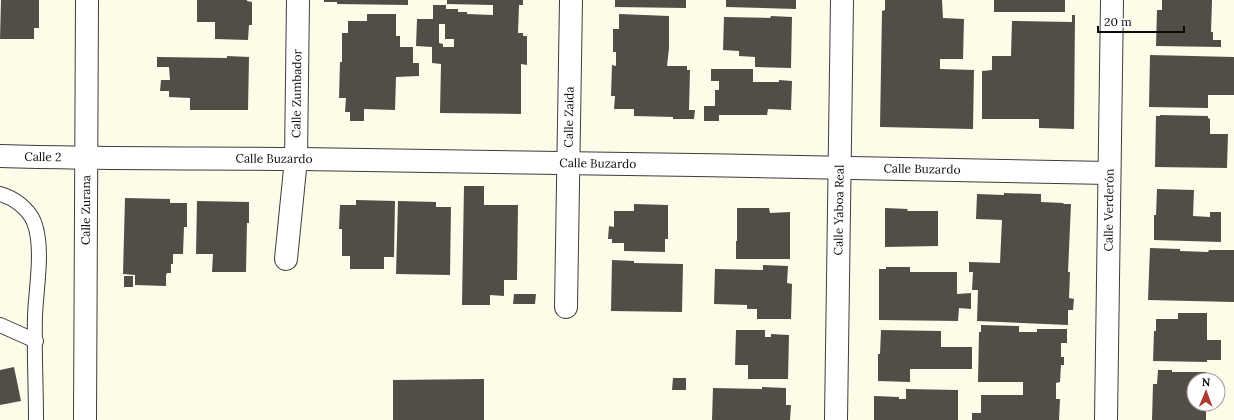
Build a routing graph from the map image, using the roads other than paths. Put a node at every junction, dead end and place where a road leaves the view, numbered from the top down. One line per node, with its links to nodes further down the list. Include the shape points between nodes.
1 (87, 0): 7 (street, Calle Zurana)
2 (298, 0): 8 (street, Calle Zumbador)
3 (571, 0): 9 (street, Calle Zaida)
4 (842, 0): 10 (street, Calle Yaboa Real)
5 (1112, 0): 11 (street, Calle Verderón)
6 (0, 156): 7 (street, Calle 2)
7 (86, 159): 8 (street, Calle Buzardo); 18 (street, Calle Zurana)
8 (296, 159): 9 (street, Calle Buzardo); 13 (street, Calle Zumbador)
9 (568, 164): 10 (street, Calle Buzardo); 14 (street, Calle Zaida)
10 (840, 167): 11 (street, Calle Buzardo); 19 (street, Calle Yaboa Real)
11 (1109, 173): 20 (street, Calle Verderón)
12 (0, 194): 16 (lane, via 10,196 24,208 34,221 38,236)
13 (286, 260)
14 (566, 307)
15 (0, 325): 16 (lane)
16 (36, 340): 17 (lane)
17 (36, 420)
18 (85, 420)
19 (836, 420)
20 (1106, 420)

